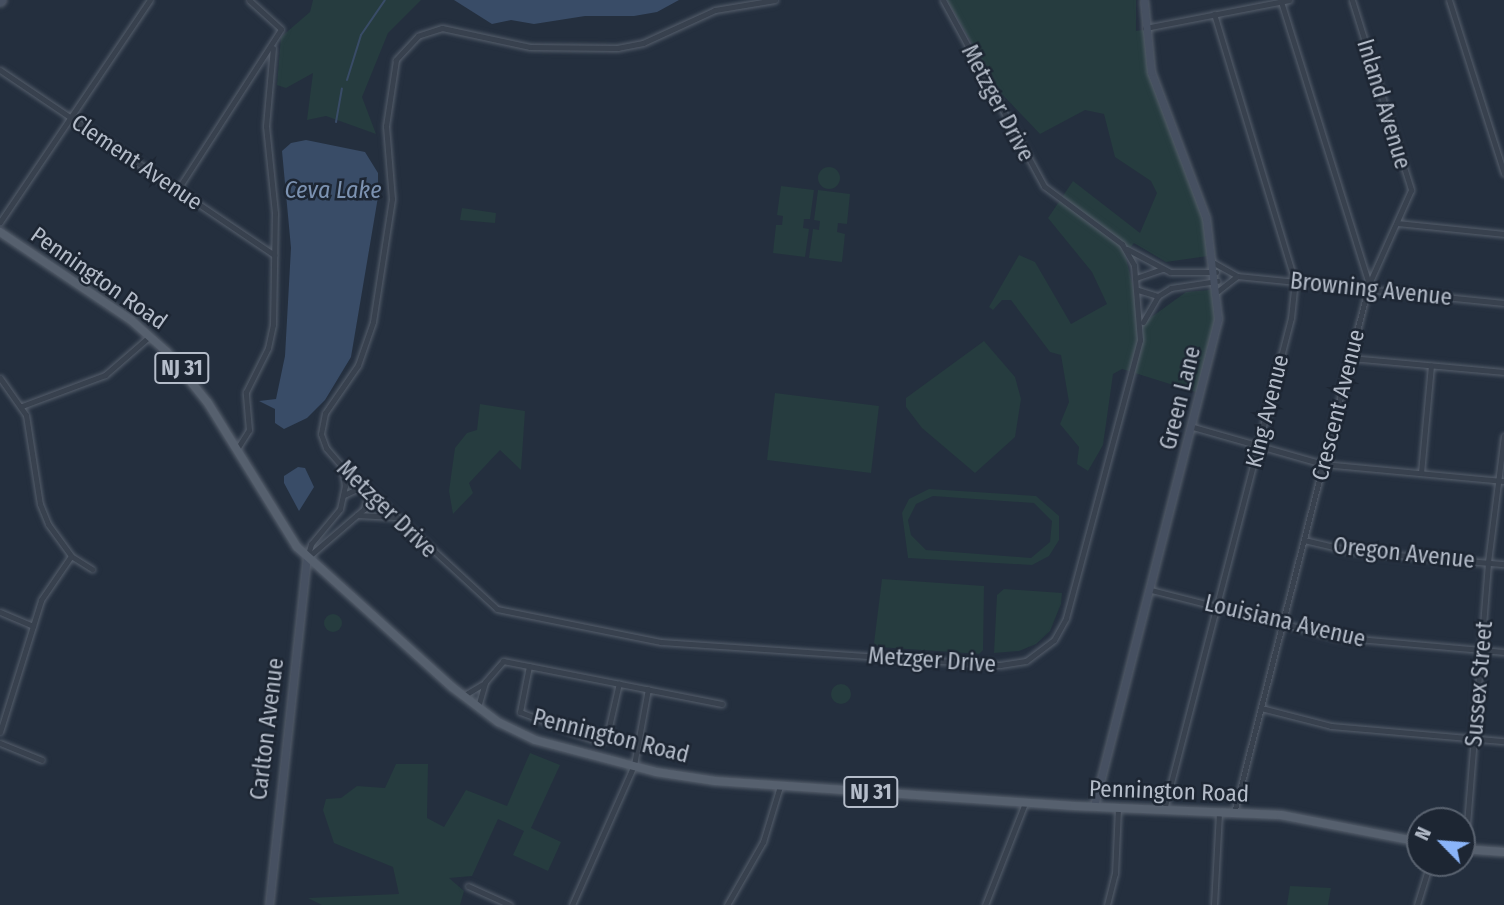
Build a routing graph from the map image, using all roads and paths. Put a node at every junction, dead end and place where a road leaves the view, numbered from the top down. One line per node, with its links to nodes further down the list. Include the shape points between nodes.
1 (150, 0): 14 (street)
2 (249, 0): 12 (street, via 281,29)
3 (775, 0): 46 (street, Metzger Drive, via 721,8 643,43 618,48 530,47 457,28 433,30 411,41 396,60 386,126 392,199 373,322 358,365 323,419 326,449)
4 (943, 0): 21 (street, Metzger Drive, via 1044,186)
5 (1144, 0): 11 (street, Green Lane)
6 (1289, 0): 9 (street)
7 (1352, 0): 18 (street, Inland Avenue, via 1411,190)
8 (1449, 0): 15 (street)
9 (1280, 2): 10 (street); 29 (street)
10 (1214, 14): 11 (street); 28 (street, King Avenue)
11 (1145, 28): 23 (street, Green Lane, via 1151,72 1201,202)
12 (273, 47): 16 (street); 22 (street, via 266,126)
13 (0, 70): 14 (street, Clement Avenue)
14 (71, 117): 16 (street, Clement Avenue); 17 (street)
15 (1504, 173)
16 (178, 189): 22 (street, Clement Avenue)
17 (0, 222)
18 (1397, 223): 20 (street); 29 (street, Inland Avenue)
19 (0, 232): 35 (main road, Pennington Road / NJ 31)
20 (1504, 234)
21 (1126, 249): 24 (street); 26 (street, Metzger Drive)
22 (274, 255): 44 (street, via 271,337 246,392 249,430)
23 (1215, 267): 24 (street, via 1179,274); 25 (street); 27 (street, Green Lane)
24 (1162, 269): 26 (street)
25 (1237, 276): 28 (street, Browning Avenue); 31 (street)
26 (1136, 278): 30 (street, Metzger Drive)
27 (1217, 281): 31 (street, Green Lane); 32 (street, via 1177,285)
28 (1295, 282): 29 (street, Browning Avenue); 43 (street, King Avenue, via 1291,318)
29 (1369, 287): 33 (street, Browning Avenue); 36 (street, Crescent Avenue)
30 (1138, 290): 32 (street); 34 (street, Metzger Drive)
31 (1218, 291): 41 (street, Green Lane, via 1217,327)
32 (1158, 296): 34 (street)
33 (1504, 303)
34 (1142, 325): 53 (street, Metzger Drive, via 1066,618 1054,640 1026,661 1000,665 661,642 520,616 484,600)
35 (150, 336): 40 (street, via 105,375); 44 (main road, Pennington Road / NJ 31, via 195,385)
36 (1350, 358): 37 (street); 45 (street, Crescent Avenue)
37 (1431, 365): 38 (street); 47 (street)
38 (1504, 372)
39 (0, 378): 40 (street)
40 (22, 406): 55 (street, via 44,515)
41 (1193, 427): 43 (street); 60 (street, Green Lane)
42 (1504, 436): 48 (street, Sussex Street)
43 (1259, 446): 45 (street); 61 (street, King Avenue)
44 (237, 449): 56 (main road, Pennington Road / NJ 31, via 276,519)
45 (1323, 464): 47 (street); 54 (street, Crescent Avenue)
46 (341, 465): 49 (street, Metzger Drive); 51 (street)
47 (1421, 473): 48 (street)
48 (1502, 480): 57 (street, Sussex Street)
49 (363, 486): 50 (street, Metzger Drive); 51 (street)
50 (369, 492): 52 (street, via 368,504); 53 (street, Metzger Drive)
51 (344, 496): 56 (street, via 337,514 309,546)
52 (357, 515): 53 (street); 56 (street)
53 (396, 518)
54 (1304, 540): 57 (street, Oregon Avenue, via 1351,551); 63 (street, Crescent Avenue)
55 (71, 556): 59 (street); 64 (street, via 46,589)
56 (307, 558): 71 (main road, Pennington Road / NJ 31); 94 (street, Carlton Avenue)
57 (1488, 562): 58 (street, Oregon Avenue); 65 (street, Sussex Street)
58 (1504, 564)
59 (92, 569)
60 (1151, 590): 61 (street, Louisiana Avenue); 83 (street, Green Lane)
61 (1217, 607): 63 (street, Louisiana Avenue); 86 (street, King Avenue)
62 (0, 612): 64 (street)
63 (1282, 624): 65 (street, Louisiana Avenue, via 1354,640); 74 (street, Crescent Avenue)
64 (33, 626): 75 (street)
65 (1481, 650): 66 (street, Louisiana Avenue); 76 (street, Sussex Street)
66 (1504, 652)
67 (529, 666): 68 (street, via 503,661); 69 (street); 69 (street, via 520,712 591,739 606,740)
68 (485, 682): 71 (street); 73 (street)
69 (618, 683): 70 (street)
70 (648, 689): 72 (street); 80 (street)
71 (463, 696): 73 (main road, Pennington Road / NJ 31)
72 (722, 704)
73 (478, 708): 80 (main road, Pennington Road / NJ 31, via 535,740)
74 (1261, 708): 76 (street, via 1331,726); 88 (street, Crescent Avenue)
75 (0, 732)
76 (1474, 738): 77 (street); 85 (street, Sussex Street)
77 (1504, 741)
78 (0, 743): 79 (street)
79 (42, 760)
80 (634, 765): 81 (main road, Pennington Road / NJ 31, via 715,781); 96 (street)
81 (780, 786): 82 (main road, Pennington Road / NJ 31); 97 (street, via 762,842)
82 (1025, 803): 83 (main road, Pennington Road / NJ 31); 98 (street)
83 (1094, 806): 84 (main road, Pennington Road / NJ 31)
84 (1118, 807): 86 (main road, Pennington Road / NJ 31); 99 (street, via 1115,874)
85 (1468, 807)
86 (1164, 810): 87 (main road, Pennington Road / NJ 31)
87 (1219, 812): 88 (main road, Pennington Road / NJ 31); 100 (street)
88 (1234, 813): 89 (main road, Pennington Road / NJ 31, via 1298,817)
89 (1406, 839)
90 (1476, 850): 91 (main road)
91 (1504, 852)
92 (1426, 877): 101 (street)
93 (468, 886): 95 (street)
94 (269, 905)
95 (510, 905)
96 (572, 905)
97 (727, 905)
98 (985, 905)
99 (1107, 905)
100 (1214, 905)
101 (1417, 905)

